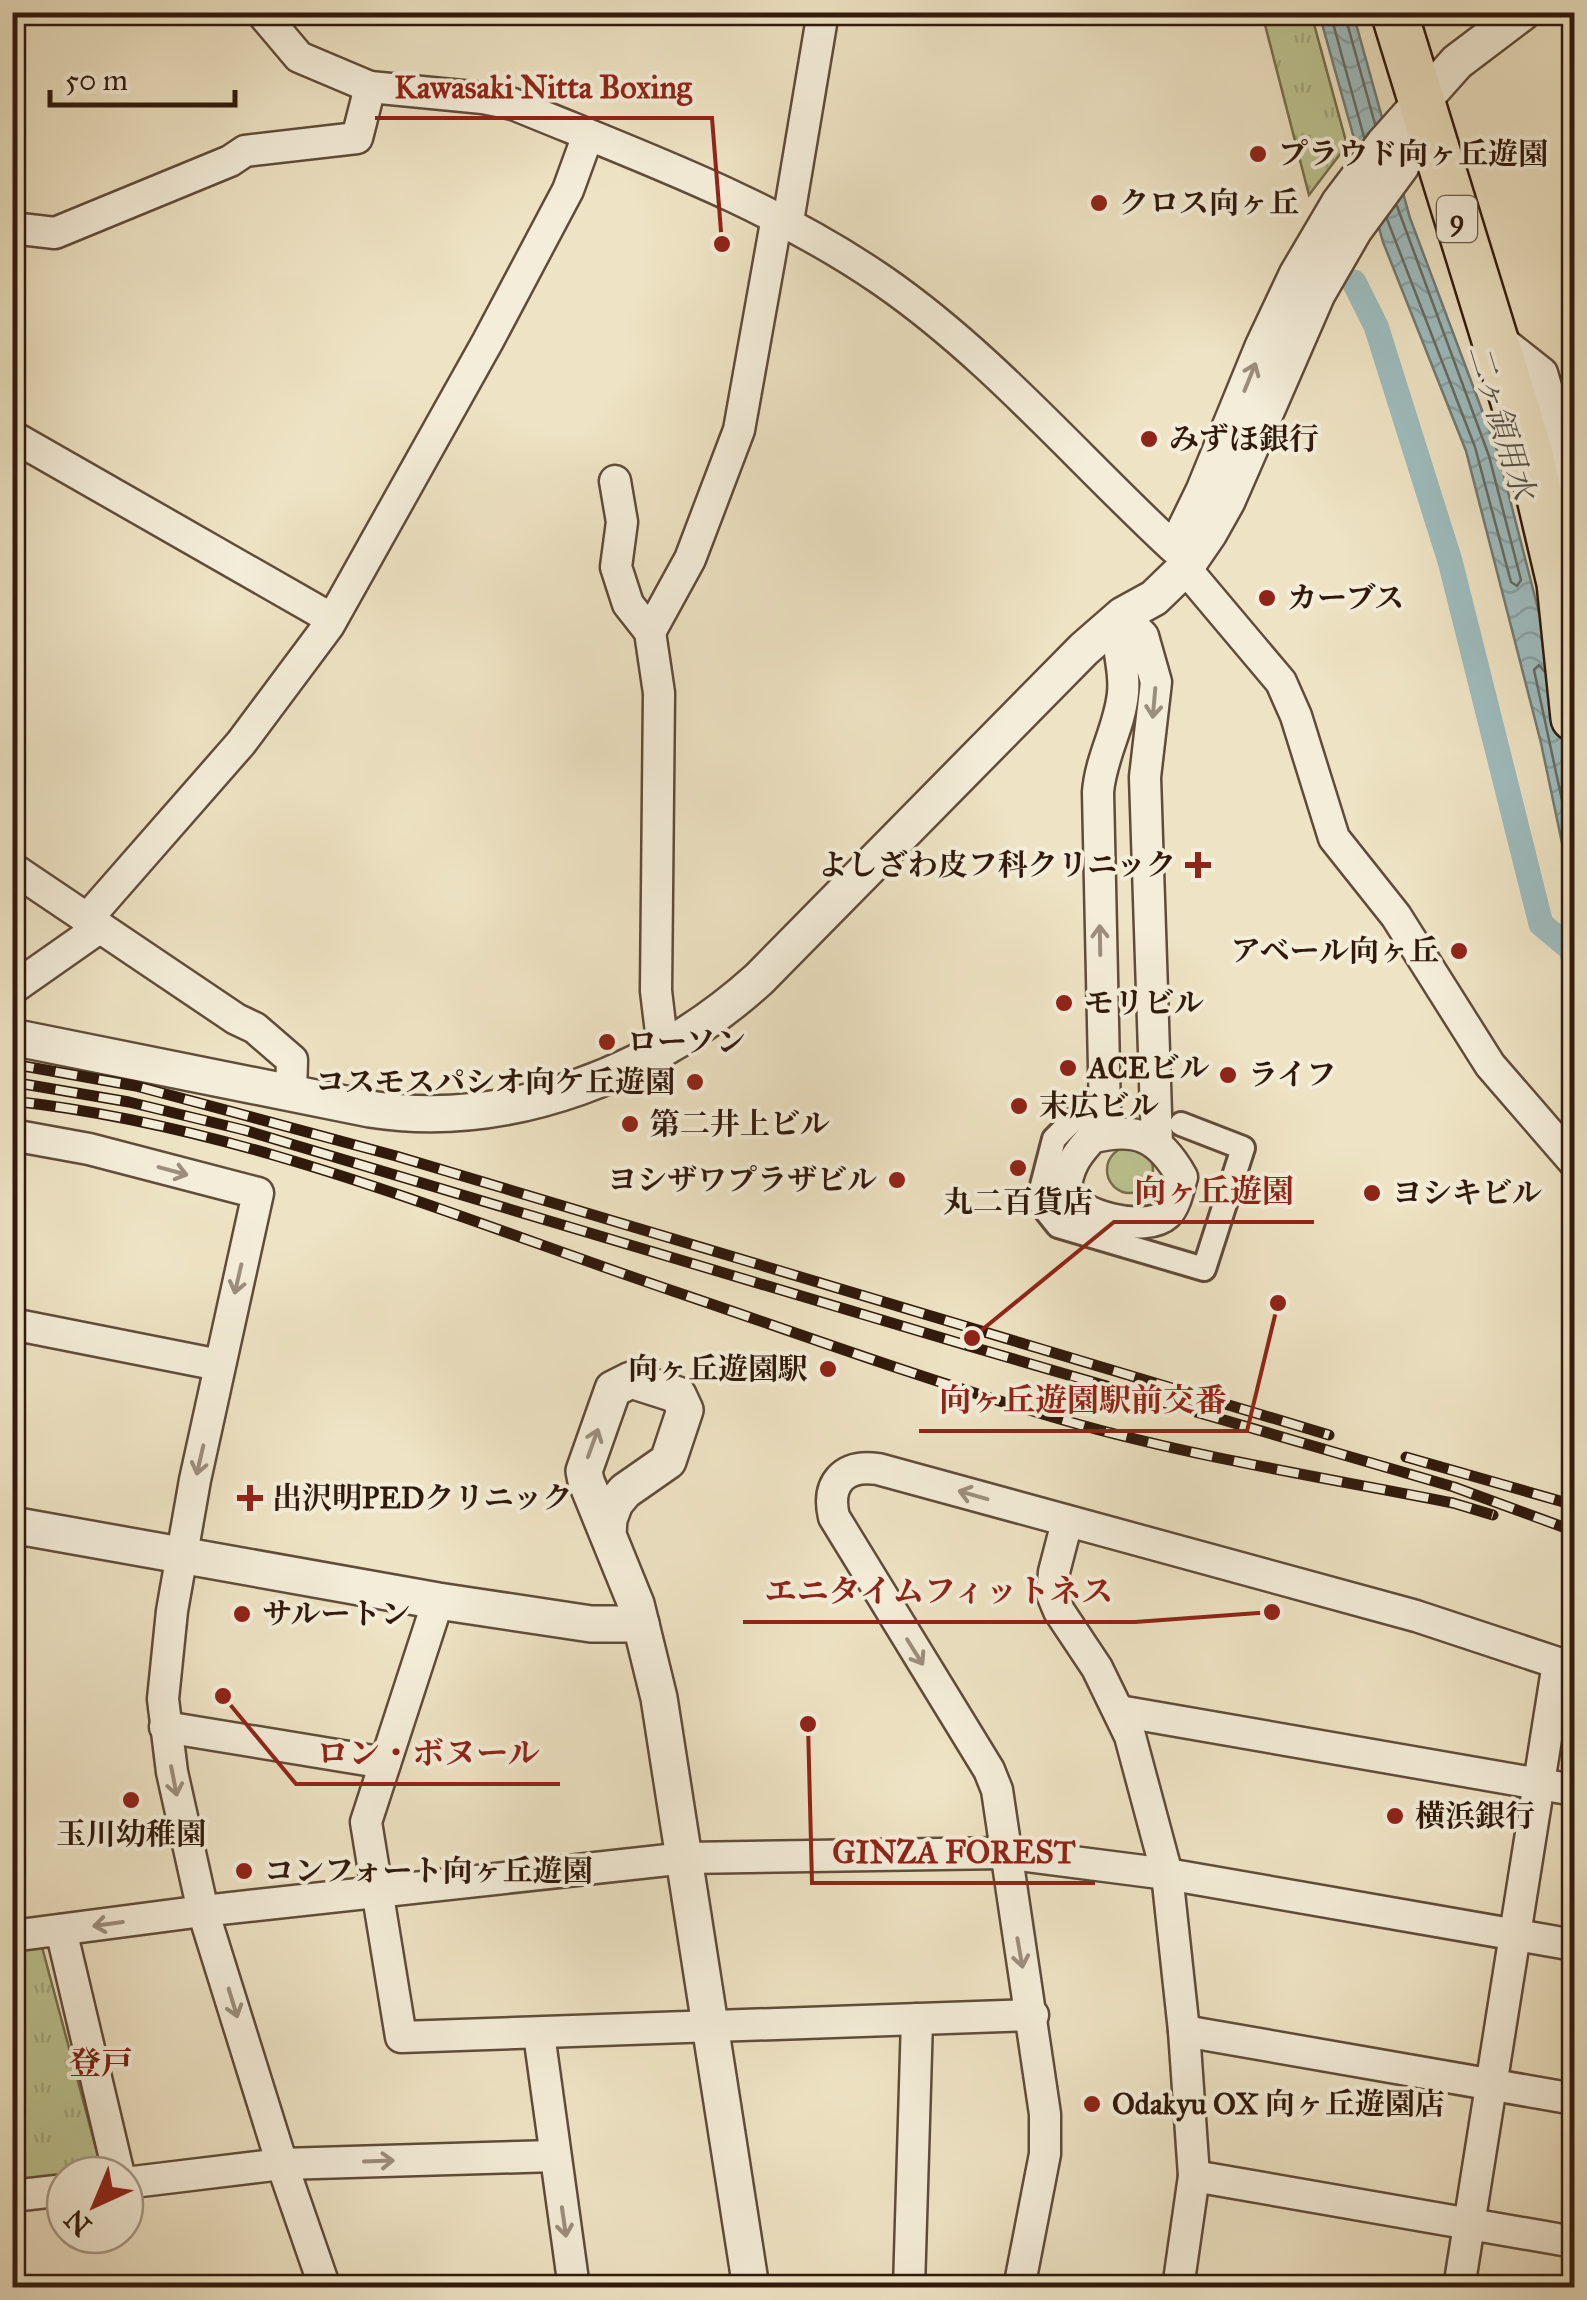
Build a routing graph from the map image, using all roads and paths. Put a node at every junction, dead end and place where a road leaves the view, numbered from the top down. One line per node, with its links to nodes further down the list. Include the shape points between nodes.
1 (261, 12): 5 (street, via 299,57)
2 (823, 12): 8 (street)
3 (1394, 12): 6 (main road, 9)
4 (1523, 12): 6 (street, via 1457,62)
5 (370, 87): 7 (street, via 513,104); 9 (street, via 357,138 245,152 54,233)
6 (1405, 134): 10 (main road, 9); 14 (street, via 1297,275)
7 (588, 135): 8 (street); 16 (street, via 568,190 515,291)
8 (782, 219): 14 (street, via 871,273 948,331); 17 (street, via 738,430 690,559)
9 (12, 228)
10 (1494, 335): 13 (street, via 1542,373); 18 (main road, 9, via 1560,583)
11 (12, 436): 16 (street)
12 (615, 482): 17 (street, via 622,522 616,567 628,604)
13 (1574, 483)
14 (1180, 558): 15 (street, via 1154,598); 30 (street, via 1281,682 1334,838 1396,916 1490,1066)
15 (1123, 616): 23 (street, via 759,979); 25 (street, one-way to 25, via 1143,636 1156,682 1145,777); 26 (street, one-way to 15, via 1098,792 1123,695 1117,646)
16 (332, 618): 20 (street, via 242,743)
17 (650, 632): 23 (street, via 659,693 656,991)
18 (1572, 699)
19 (12, 868): 20 (street)
20 (92, 924): 21 (street); 24 (street, via 255,1028 292,1060)
21 (12, 988)
22 (12, 1037): 24 (street)
23 (664, 1049): 24 (street, via 566,1091 454,1114 390,1112)
24 (291, 1093)
25 (1156, 1093): 26 (street, via 1137,1109); 27 (street)
26 (1097, 1099): 27 (street, via 1054,1139 1038,1201 1058,1226 1204,1268 1243,1148); 29 (street, via 1106,1114)
27 (1169, 1134): 29 (street); 29 (street, via 1182,1177 1173,1206 1154,1222 1137,1225 1069,1200 1073,1160)
28 (12, 1135): 32 (street, one-way to 32, via 89,1148 258,1193)
29 (1092, 1138)
30 (1574, 1162)
31 (12, 1324): 32 (street)
32 (219, 1365): 36 (street, one-way to 36)
33 (1067, 1522): 39 (street, via 1052,1594); 42 (street, via 1416,1616 1558,1664); 44 (street, one-way to 44, via 878,1469 848,1471 831,1491 845,1540 989,1770)
34 (12, 1525): 36 (street)
35 (608, 1534): 38 (street)
36 (182, 1556): 37 (street); 40 (street, via 167,1645)
37 (438, 1601): 38 (street, via 590,1624); 41 (street)
38 (642, 1624): 45 (street)
39 (1119, 1711): 42 (street); 46 (street)
40 (166, 1727): 41 (street); 48 (street, one-way to 48)
41 (386, 1764): 47 (street, via 366,1822)
42 (1540, 1784): 43 (street); 50 (street)
43 (1574, 1790)
44 (1004, 1853): 45 (street); 46 (street); 53 (street, one-way to 53)
45 (686, 1858): 47 (street); 55 (street)
46 (1167, 1874): 50 (street); 56 (street)
47 (379, 1891): 48 (street); 57 (street, via 401,2037)
48 (203, 1911): 49 (street, one-way to 49); 62 (street, one-way to 62)
49 (61, 1930): 51 (street); 60 (street)
50 (1518, 1935): 52 (street); 58 (street)
51 (12, 1936)
52 (1574, 1945)
53 (1033, 2015): 54 (street); 73 (street, via 1045,2154)
54 (917, 2019): 55 (street); 72 (street)
55 (711, 2026): 57 (street); 71 (street)
56 (1184, 2031): 58 (street); 63 (street)
57 (539, 2034): 61 (street)
58 (1493, 2084): 59 (street); 67 (street)
59 (1574, 2099)
60 (114, 2155)
61 (555, 2156): 62 (street, one-way to 61); 70 (street, one-way to 70)
62 (282, 2164): 64 (street); 69 (street)
63 (1194, 2176): 67 (street); 74 (street)
64 (145, 2181)
65 (45, 2192): 66 (street)
66 (12, 2196)
67 (1470, 2224): 68 (street); 75 (street)
68 (1574, 2242)
69 (325, 2288)
70 (574, 2288)
71 (751, 2288)
72 (910, 2288)
73 (1019, 2288)
74 (1178, 2288)
75 (1460, 2288)

